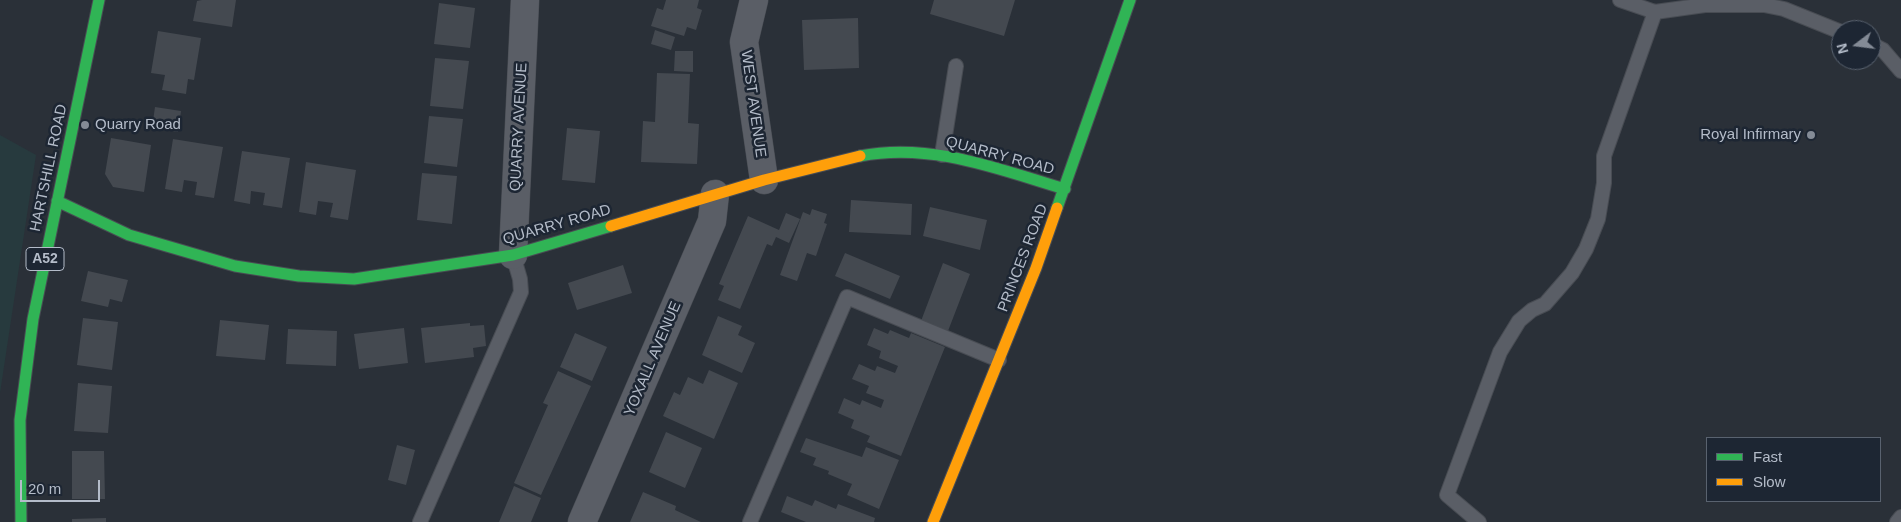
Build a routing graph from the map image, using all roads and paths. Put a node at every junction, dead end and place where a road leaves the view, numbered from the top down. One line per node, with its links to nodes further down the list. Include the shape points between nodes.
1 (99, 0): 15 (street, HARTSHILL ROAD / A52)
2 (525, 0): 16 (street, QUARRY AVENUE)
3 (754, 0): 12 (street, WEST AVENUE, via 744,42)
4 (1130, 0): 13 (street, PRINCES ROAD)
5 (1620, 0): 6 (lane)
6 (1655, 12): 7 (lane, via 1705,5 1764,5 1784,9); 24 (lane, via 1604,156 1604,183 1598,219 1586,249 1572,273 1545,304 1519,321 1500,352 1446,495)
7 (1831, 28)
8 (1881, 49): 10 (lane)
9 (956, 66): 11 (lane)
10 (1901, 71)
11 (942, 155): 12 (street, QUARRY ROAD, via 912,151 881,152); 13 (street, QUARRY ROAD)
12 (764, 180): 14 (street, QUARRY ROAD)
13 (1065, 189): 17 (street, PRINCES ROAD)
14 (714, 194): 16 (street, QUARRY ROAD); 21 (street, YOXALL AVENUE, via 712,222)
15 (57, 201): 16 (street, QUARRY ROAD, via 129,235 235,266 299,276 354,279); 19 (street, HARTSHILL ROAD / A52, via 33,319 20,420)
16 (512, 255): 20 (lane, via 521,292)
17 (999, 360): 22 (lane, via 847,297); 23 (street, PRINCES ROAD)
18 (1901, 517): 25 (lane)
19 (21, 522)
20 (420, 522)
21 (582, 522)
22 (750, 522)
23 (933, 522)
24 (1479, 522)
25 (1897, 522)

